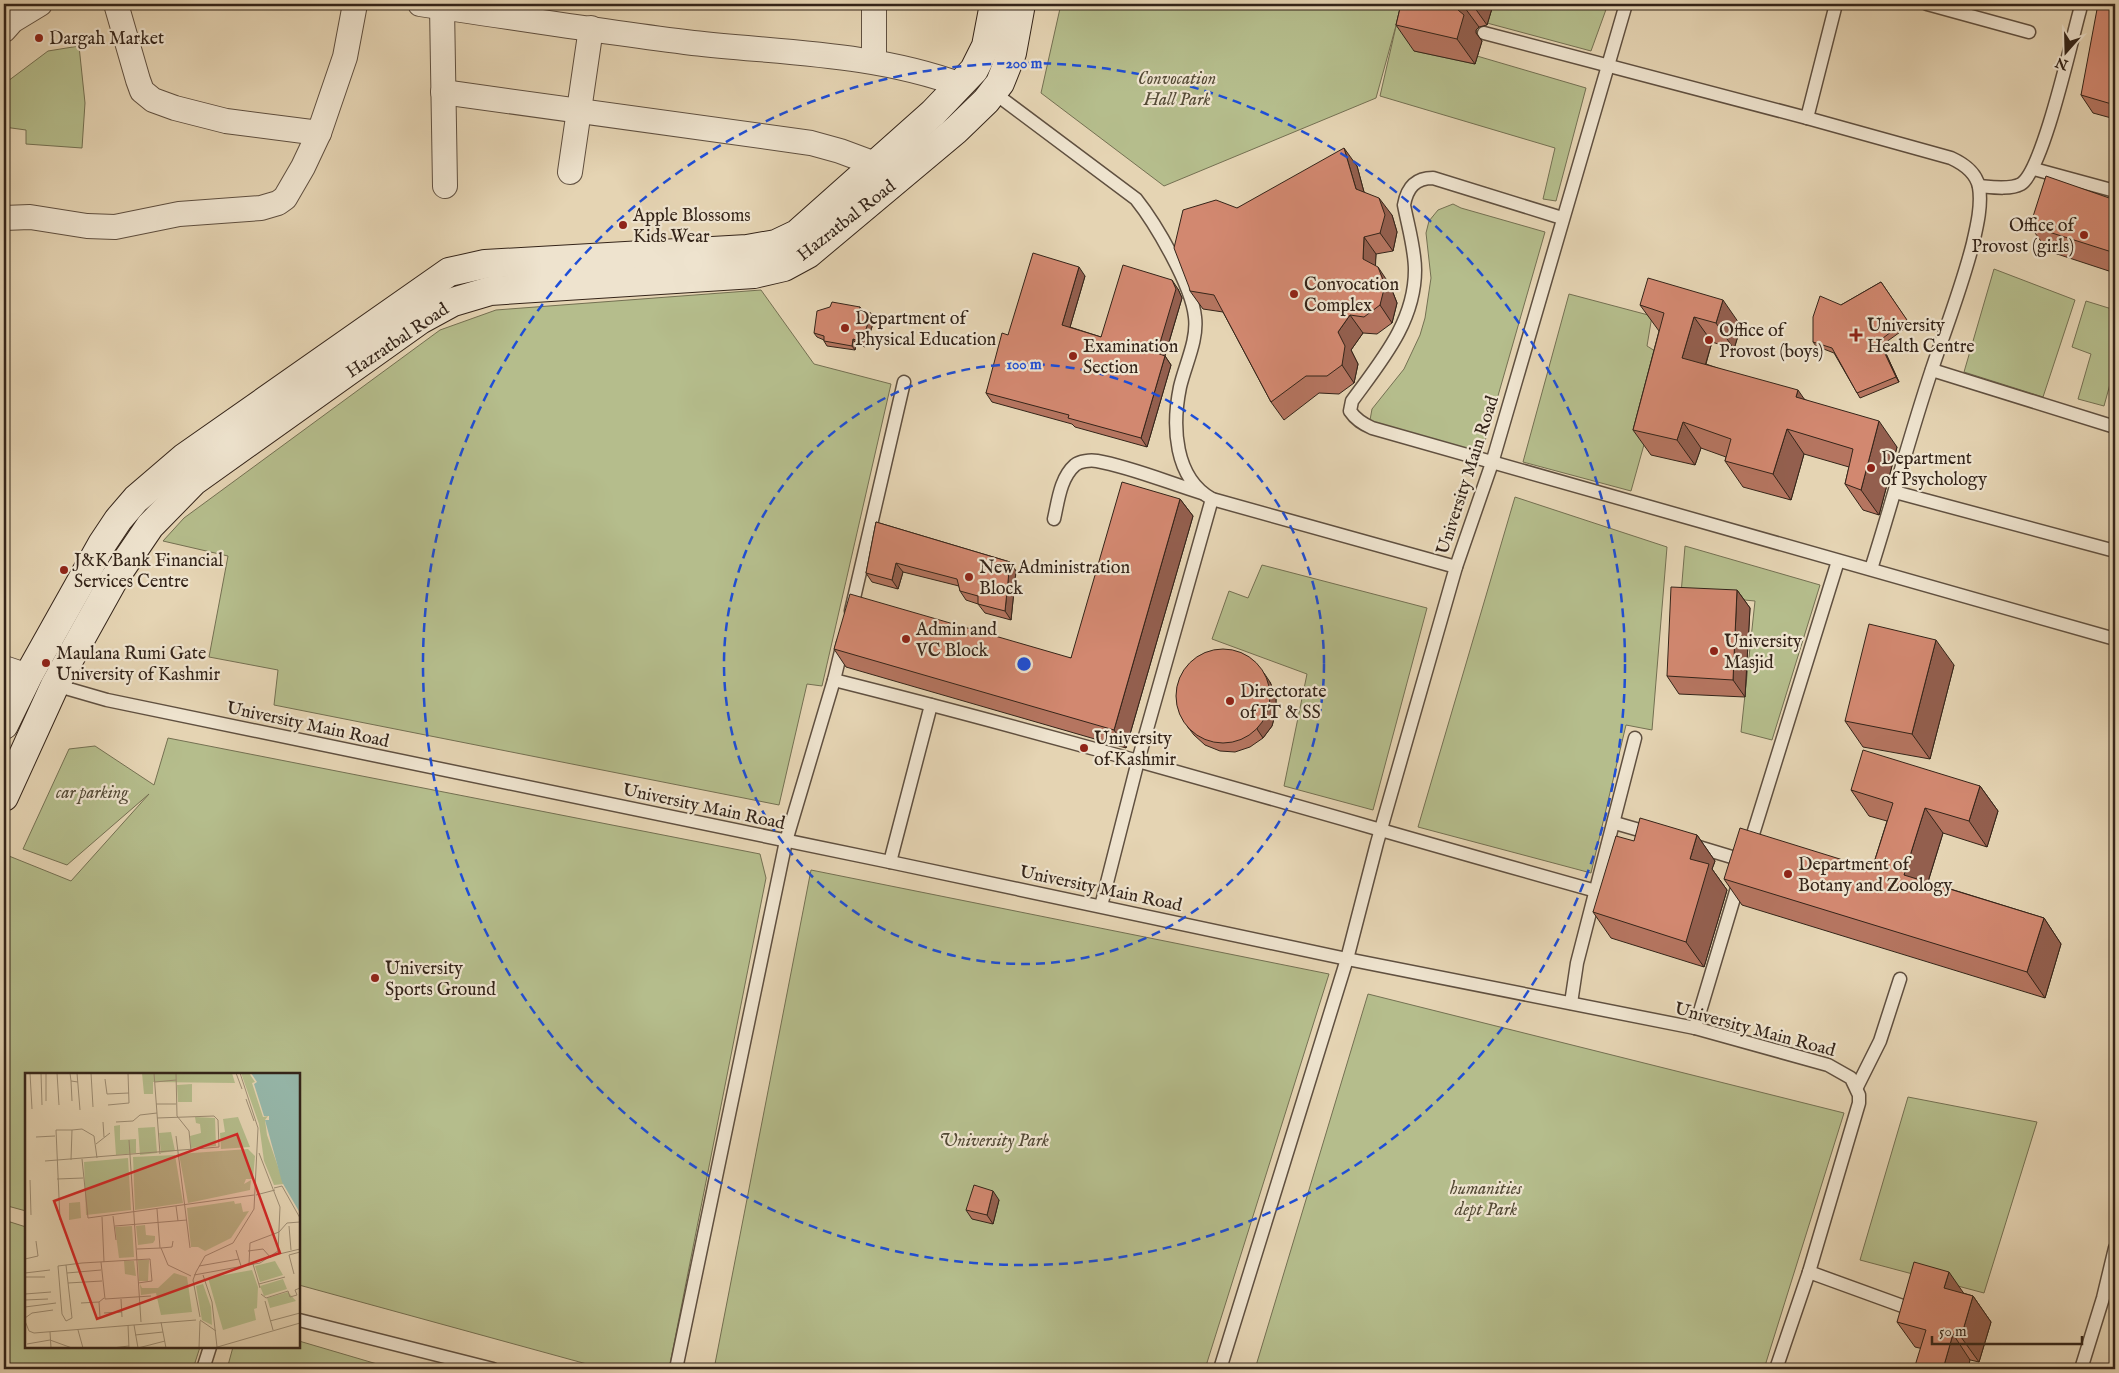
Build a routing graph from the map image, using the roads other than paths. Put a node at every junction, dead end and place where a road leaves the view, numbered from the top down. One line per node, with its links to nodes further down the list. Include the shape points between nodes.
1 (40, 4): 13 (street, via 12,21)
2 (116, 4): 23 (street, via 138,80 142,90 153,100 226,121)
3 (355, 4): 23 (street, via 344,57)
4 (874, 4): 16 (street)
5 (994, 4): 18 (main road, Hazratbal Road, via 986,46 974,70)
6 (1021, 4): 20 (main road, Hazratbal Road, via 1012,53 1000,82)
7 (1626, 4): 17 (lane, University Main Road)
8 (1836, 4): 22 (lane)
9 (1927, 4): 14 (lane)
10 (431, 5): 12 (street); 19 (street)
11 (2080, 10): 25 (lane)
12 (591, 28): 16 (street, via 694,43); 21 (street)
13 (4, 30)
14 (2029, 32)
15 (1484, 33): 17 (lane)
16 (874, 61): 18 (street)
17 (1609, 65): 22 (lane); 31 (lane, University Main Road)
18 (961, 86): 20 (main road); 24 (main road, Hazratbal Road)
19 (443, 92): 21 (street); 27 (street)
20 (989, 97): 37 (lane, via 1136,199 1147,213 1188,290 1196,319 1180,388 1176,441 1191,482); 46 (main road, Hazratbal Road, via 956,130 808,254 784,267 754,274 490,291 453,302 420,320 194,482 145,534 114,579)
21 (579, 112): 24 (street, via 811,143); 26 (street)
22 (1807, 118): 28 (lane, via 1951,158 1973,174)
23 (319, 133): 30 (street, via 303,168 284,198 270,207 179,214 115,227 30,217)
24 (874, 164): 44 (main road, Hazratbal Road, via 797,234 776,244 746,249 485,264 449,272 185,457 136,499 118,520)
25 (2034, 168): 28 (lane, via 2019,185); 29 (lane)
26 (570, 172)
27 (445, 186)
28 (1979, 186): 32 (lane, via 1979,212 1969,258)
29 (2115, 191)
30 (4, 218)
31 (1562, 218): 35 (lane, University Main Road); 35 (lane, via 1433,178 1415,182 1406,196 1404,205 1415,270 1409,309 1394,344 1352,401 1350,411 1372,428)
32 (1932, 370): 34 (lane); 36 (lane)
33 (904, 382): 45 (lane)
34 (2115, 427)
35 (1492, 463): 40 (lane); 41 (lane, University Main Road)
36 (1895, 492): 39 (lane); 42 (lane)
37 (1207, 496): 38 (lane, via 1123,468 1086,461 1076,464 1064,481); 41 (lane); 50 (lane)
38 (1054, 519)
39 (2115, 551)
40 (1838, 561): 42 (lane); 57 (lane)
41 (1456, 567): 53 (lane, University Main Road)
42 (1872, 570): 43 (lane)
43 (2115, 639)
44 (16, 672): 46 (main road); 48 (main road, Hazratbal Road)
45 (834, 680): 47 (lane); 55 (lane)
46 (55, 685): 51 (main road, Hazratbal Road); 55 (lane, University Main Road, via 106,700)
47 (931, 704): 50 (lane); 58 (lane)
48 (4, 725)
49 (1635, 738): 52 (lane)
50 (1138, 761): 53 (lane); 60 (lane)
51 (4, 797)
52 (1615, 822): 54 (lane); 59 (lane)
53 (1380, 830): 59 (lane); 61 (lane, University Main Road)
54 (1661, 836)
55 (786, 840): 58 (lane, University Main Road); 73 (lane)
56 (1680, 842): 57 (lane)
57 (1745, 861): 64 (lane)
58 (890, 862): 60 (lane, University Main Road)
59 (1596, 891): 63 (lane, via 1577,963)
60 (1101, 906): 61 (lane, University Main Road)
61 (1347, 959): 63 (lane, University Main Road); 74 (lane, University Main Road)
62 (1900, 979): 65 (lane, via 1880,1041)
63 (1571, 1003): 64 (lane, University Main Road)
64 (1695, 1028): 65 (lane, University Main Road, via 1828,1064 1851,1078)
65 (1857, 1087): 67 (lane, via 1859,1103)
66 (2115, 1248): 76 (lane)
67 (1809, 1272): 68 (lane); 75 (lane)
68 (1908, 1308)
69 (300, 1320): 72 (lane)
70 (210, 1348): 71 (lane)
71 (204, 1369)
72 (493, 1369)
73 (676, 1369)
74 (1220, 1369)
75 (1776, 1369)
76 (2081, 1369)

